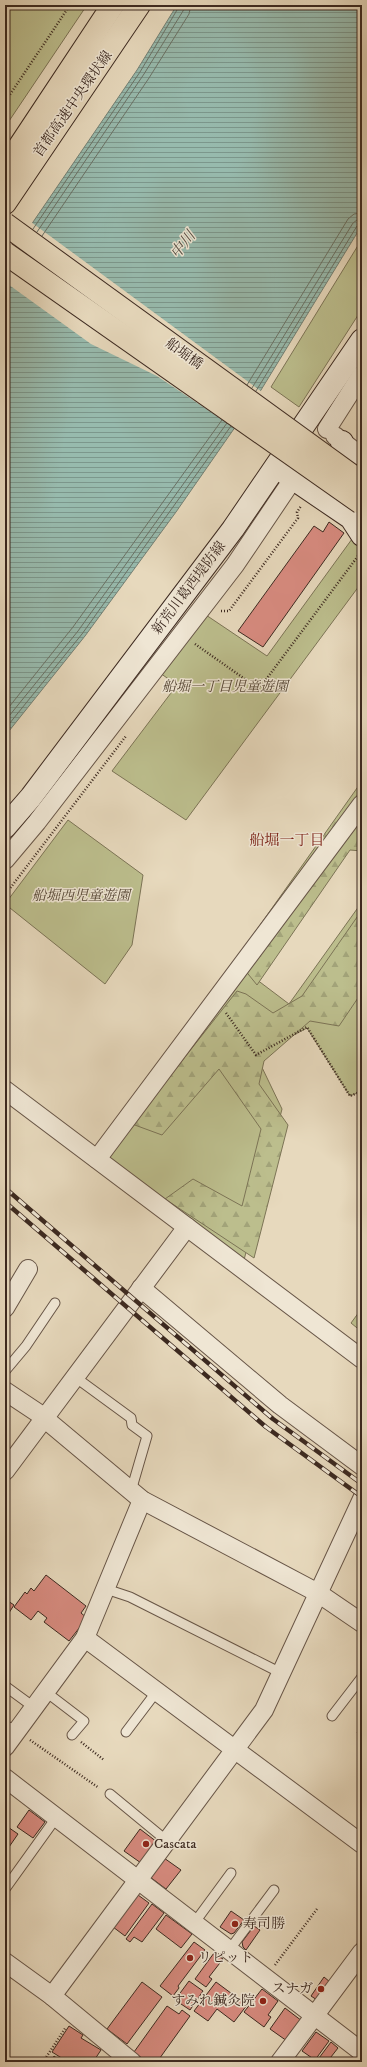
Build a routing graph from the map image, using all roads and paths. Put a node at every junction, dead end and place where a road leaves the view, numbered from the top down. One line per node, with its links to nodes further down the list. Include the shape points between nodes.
1 (70, 5): 4 (path)
2 (113, 5): 5 (main road, 首都高速中央環状線)
3 (140, 5): 6 (main road, 首都高速中央環状線)
4 (5, 102)
5 (5, 168)
6 (5, 203)
7 (5, 224): 15 (main road, 船堀橋, bridge)
8 (5, 253): 15 (main road, 船堀橋, bridge)
9 (362, 340): 11 (main road, 新荒川葛西堤防線)
10 (362, 374): 11 (street)
11 (326, 430): 12 (street); 13 (main road, 新荒川葛西堤防線); 15 (main road)
12 (362, 457)
13 (284, 473): 14 (main road); 17 (street, via 235,565); 20 (main road, 新荒川葛西堤防線, via 228,535 31,797)
14 (311, 491): 15 (main road); 17 (path, via 296,512 298,518 230,611)
15 (359, 510)
16 (362, 552): 18 (path, via 259,689)
17 (200, 610): 18 (street)
18 (181, 635): 21 (street)
19 (362, 804): 22 (street)
20 (5, 827)
21 (5, 860)
22 (216, 1000): 24 (path, via 256,1055 307,1028 350,1096); 25 (street)
23 (5, 1090): 25 (street)
24 (362, 1091)
25 (97, 1159): 26 (street)
26 (187, 1227): 28 (street); 31 (street)
27 (28, 1269): 30 (street)
28 (141, 1288): 33 (street); 36 (street, via 280,1405)
29 (55, 1302): 32 (lane, via 26,1346)
30 (5, 1308)
31 (362, 1358)
32 (5, 1371)
33 (75, 1377): 35 (street); 38 (lane, via 131,1418 132,1425 147,1436)
34 (5, 1391): 35 (street)
35 (44, 1418): 37 (street); 38 (street)
36 (362, 1466)
37 (5, 1471)
38 (136, 1496): 40 (street); 41 (street)
39 (360, 1508): 41 (street)
40 (106, 1589): 43 (street); 44 (lane, via 130,1597)
41 (318, 1592): 42 (street); 44 (street)
42 (362, 1623)
43 (85, 1638): 47 (street); 48 (street)
44 (281, 1673): 55 (street, via 264,1710)
45 (362, 1677): 50 (lane)
46 (5, 1686): 49 (lane)
47 (157, 1691): 52 (lane); 55 (street)
48 (46, 1692): 49 (street); 53 (lane, via 84,1721)
49 (35, 1708): 51 (street)
50 (332, 1716)
51 (11, 1728): 54 (street); 58 (path)
52 (126, 1732)
53 (72, 1736): 56 (path)
54 (5, 1747)
55 (234, 1749): 60 (street); 61 (street)
56 (104, 1760)
57 (5, 1778): 59 (street)
58 (110, 1794): 60 (lane)
59 (56, 1818): 63 (street); 64 (lane)
60 (167, 1841): 63 (street)
61 (362, 1844)
62 (231, 1873): 67 (lane)
63 (138, 1880): 67 (street); 72 (street)
64 (5, 1889)
65 (274, 1890): 68 (lane)
66 (317, 1909): 71 (path)
67 (195, 1922): 68 (street)
68 (230, 1949): 74 (street)
69 (362, 1952): 74 (street)
70 (5, 1962): 72 (street)
71 (274, 1966)
72 (52, 1996): 73 (street)
73 (74, 2015): 76 (path); 77 (street)
74 (315, 2015): 75 (street); 78 (street)
75 (362, 2052)
76 (43, 2062)
77 (132, 2062)
78 (280, 2062)

